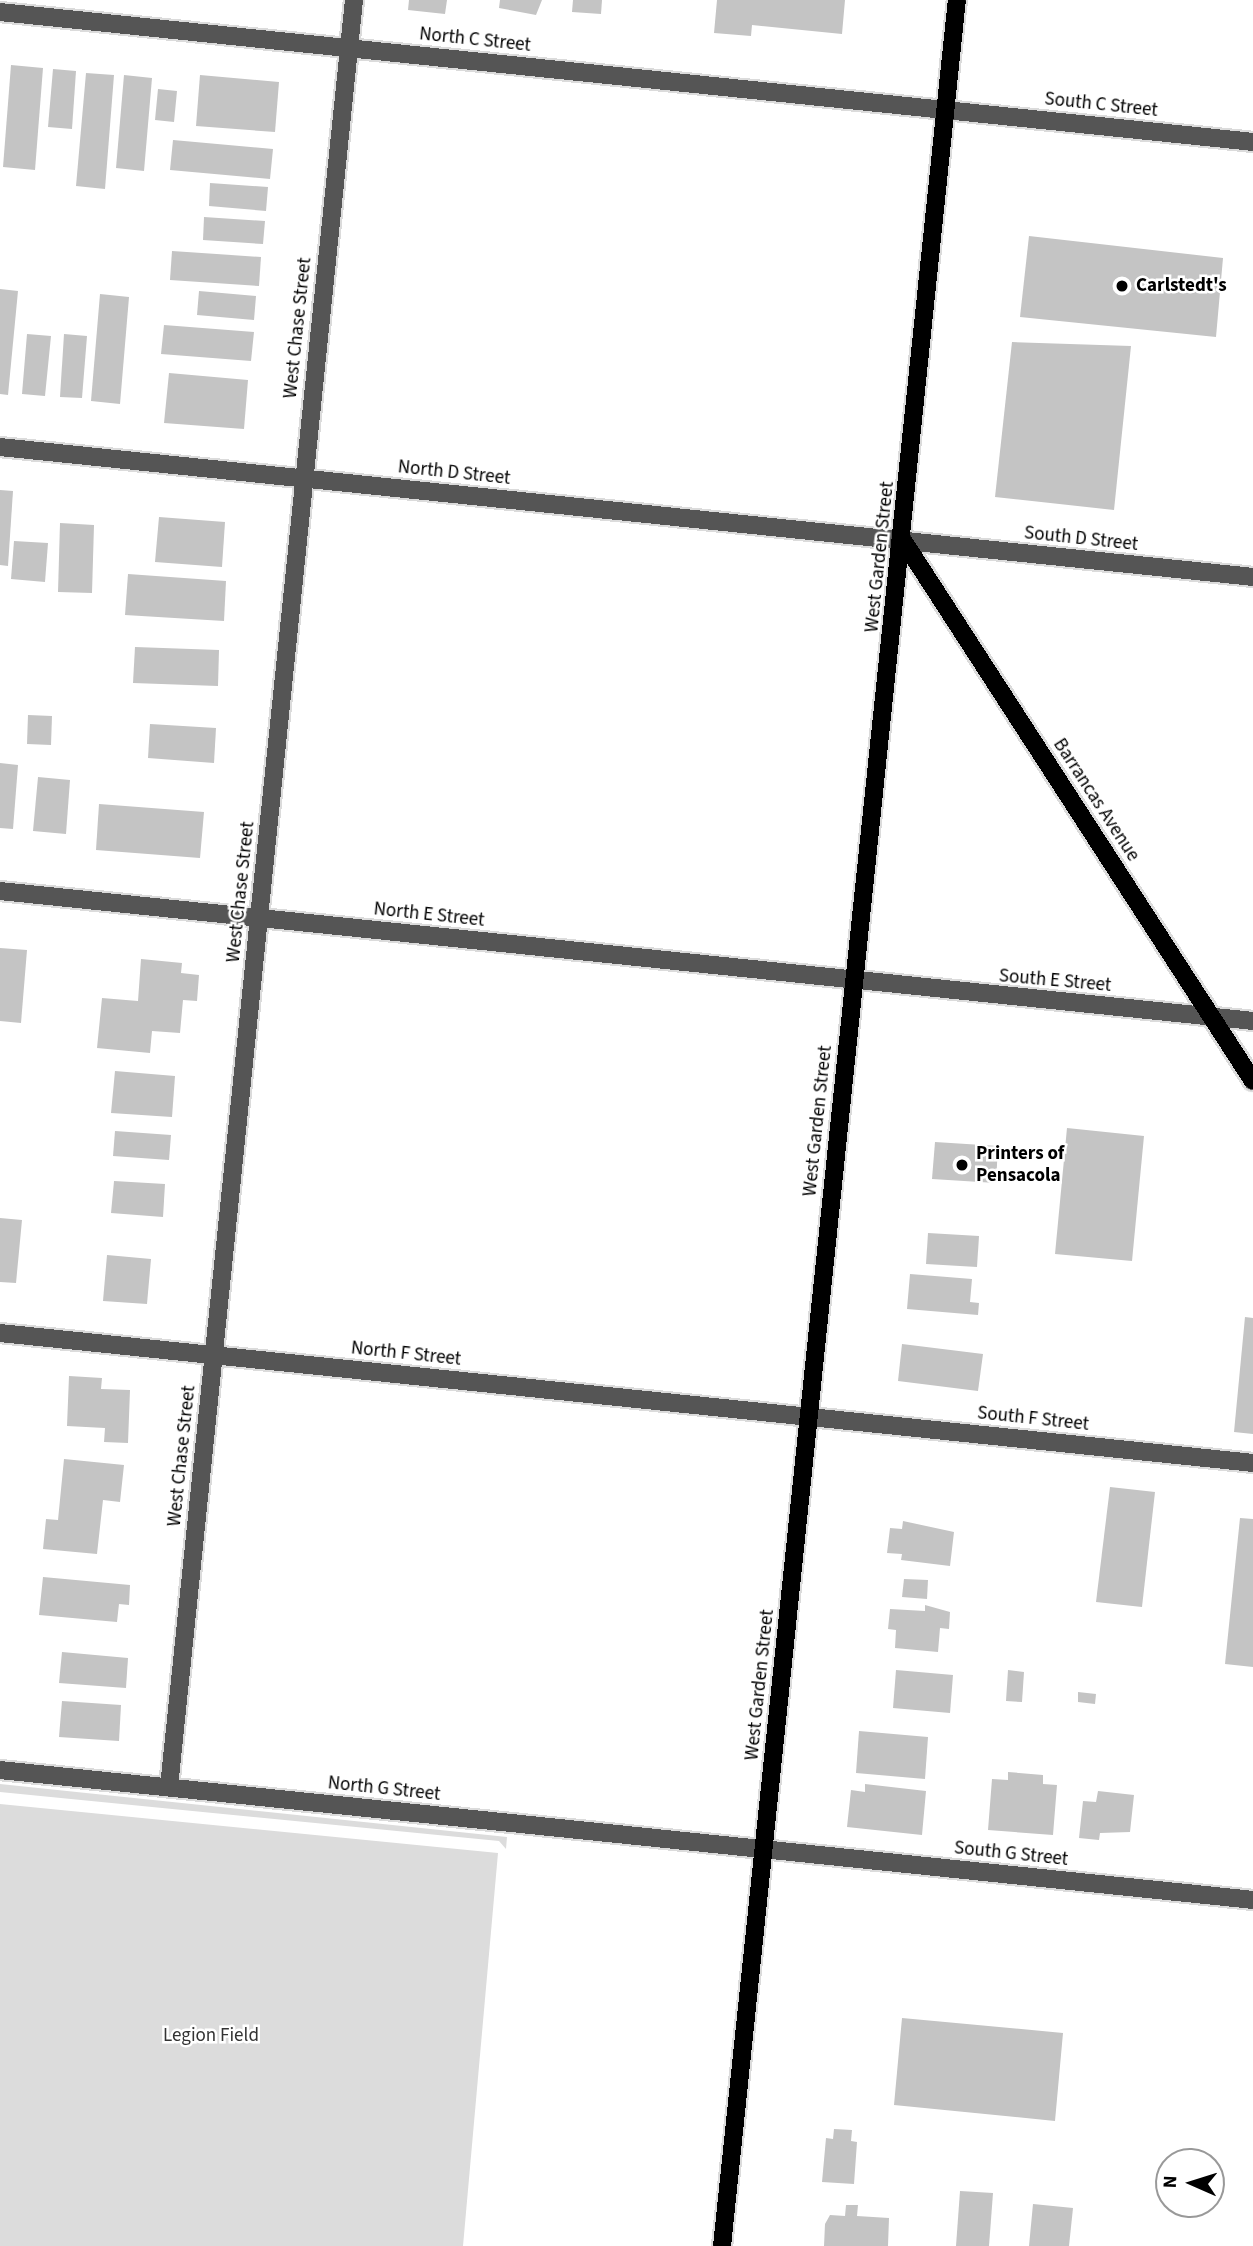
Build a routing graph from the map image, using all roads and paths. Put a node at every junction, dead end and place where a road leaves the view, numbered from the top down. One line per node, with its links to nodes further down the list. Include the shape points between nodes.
1 (354, 0): 4 (street, West Chase Street)
2 (957, 0): 5 (main road, West Garden Street)
3 (0, 12): 4 (street, North C Street)
4 (349, 48): 5 (street, North C Street); 8 (street, West Chase Street)
5 (945, 110): 6 (street, South C Street); 9 (main road, West Garden Street)
6 (1253, 142)
7 (0, 447): 8 (street, North D Street)
8 (304, 478): 9 (street, North D Street); 12 (street, West Chase Street)
9 (904, 542): 10 (street, South D Street); 13 (main road, West Garden Street); 14 (main road, Barrancas Avenue)
10 (1253, 577)
11 (0, 891): 12 (street, North E Street)
12 (259, 918): 13 (street, North E Street); 18 (street, West Chase Street)
13 (853, 981): 14 (street, South E Street); 19 (main road, West Garden Street)
14 (1211, 1017): 15 (street, South E Street); 16 (main road, Barrancas Avenue)
15 (1253, 1021)
16 (1253, 1081)
17 (0, 1333): 18 (street, North F Street)
18 (214, 1355): 19 (street, North F Street); 22 (street, West Chase Street)
19 (808, 1416): 20 (street, South F Street); 23 (main road, West Garden Street)
20 (1253, 1463)
21 (0, 1770): 22 (street, North G Street)
22 (169, 1787): 23 (street, North G Street)
23 (764, 1850): 24 (street, South G Street); 25 (main road, West Garden Street)
24 (1253, 1900)
25 (722, 2246)

